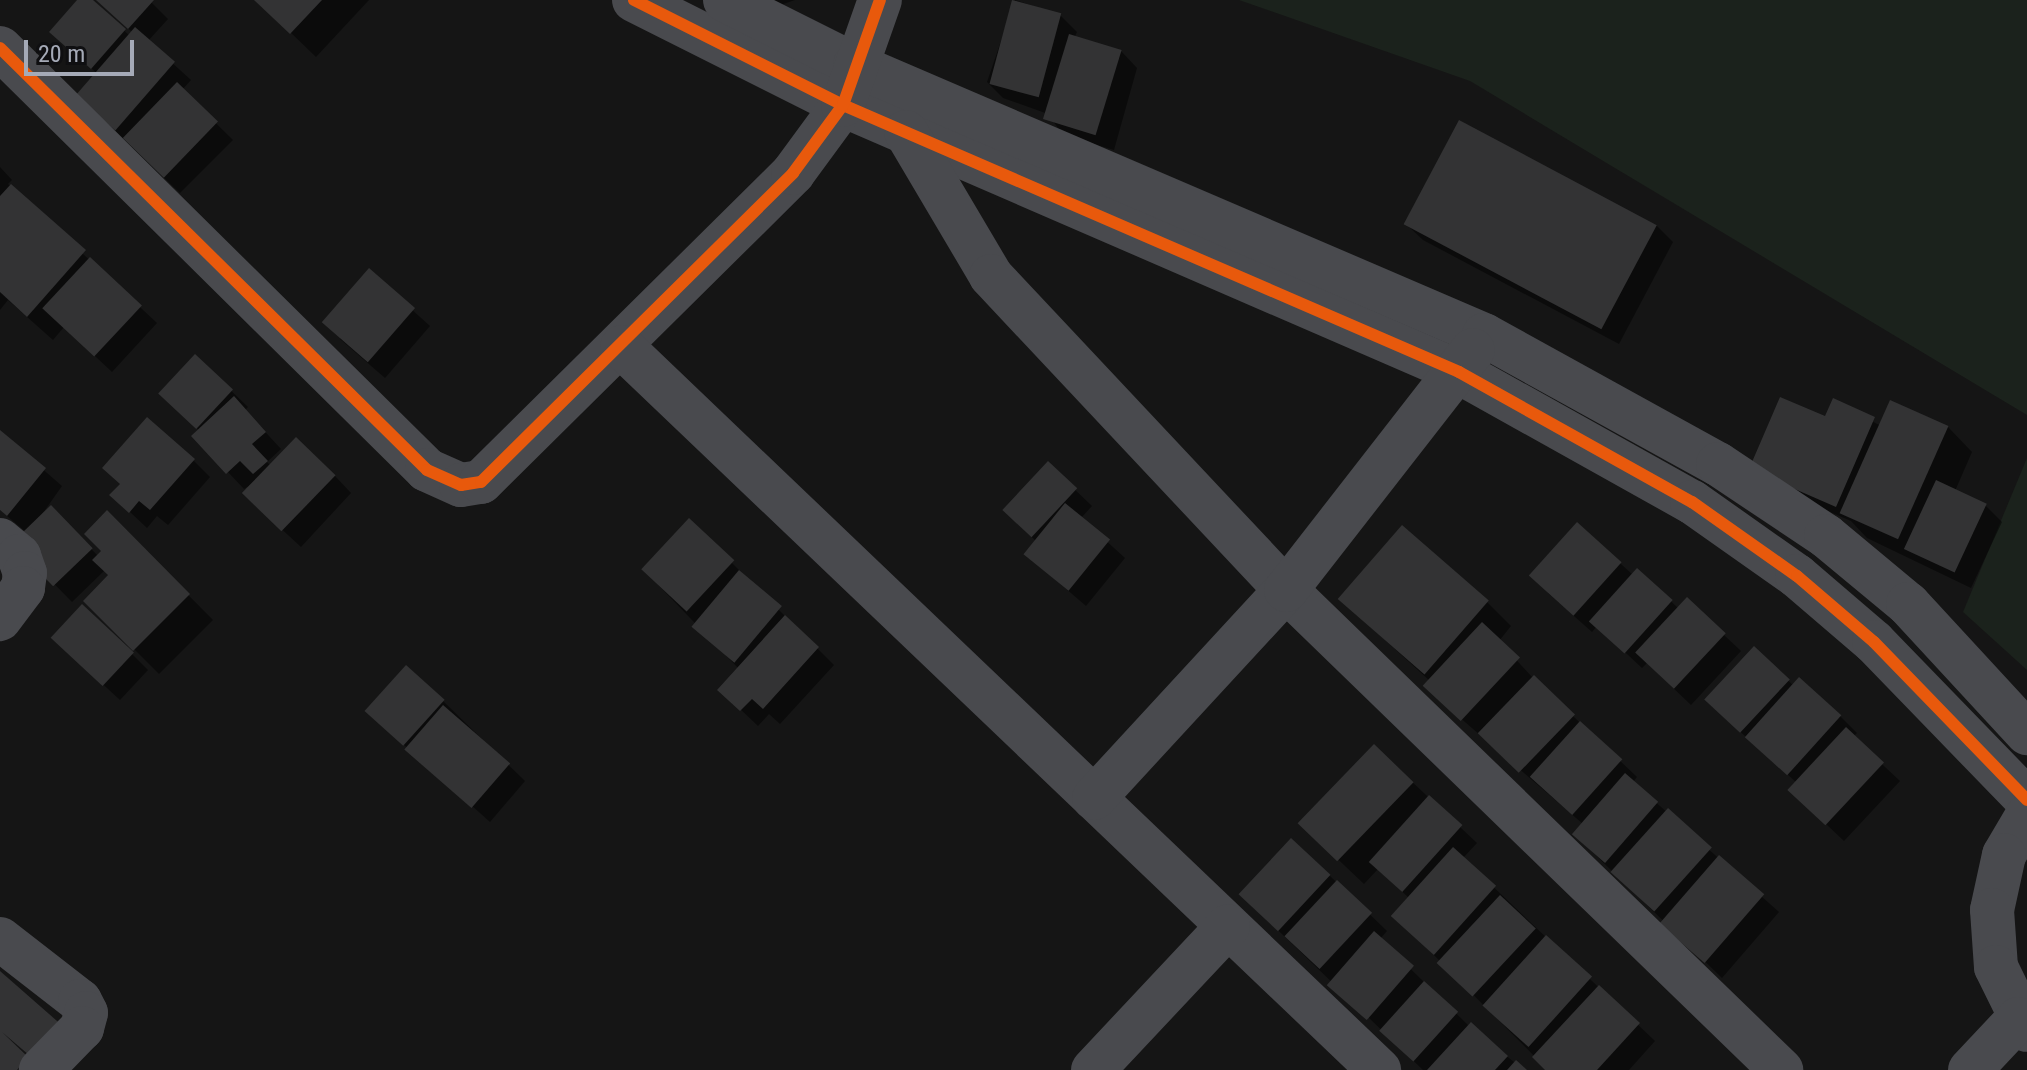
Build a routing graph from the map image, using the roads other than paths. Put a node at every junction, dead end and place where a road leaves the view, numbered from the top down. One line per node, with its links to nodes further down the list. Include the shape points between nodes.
1 (634, 0): 5 (street)
2 (725, 0): 5 (street)
3 (880, 0): 5 (street)
4 (0, 48): 8 (street, via 427,470 442,478 461,485 481,482)
5 (849, 85): 6 (street); 7 (street); 8 (street, via 793,173)
6 (906, 132): 9 (street); 11 (street, via 991,276)
7 (1484, 335): 9 (street); 13 (street, via 1718,464 1826,536 1908,604)
8 (622, 347): 14 (street)
9 (1459, 372): 11 (street); 15 (street, via 1692,502 1797,576 1874,642)
10 (0, 540): 12 (street, via 19,556 25,573 23,588)
11 (1286, 590): 14 (street); 23 (street)
12 (0, 619)
13 (2027, 733)
14 (1094, 798): 17 (street)
15 (2027, 800)
16 (2027, 816): 19 (street, via 2004,855 1992,910 1996,967)
17 (1228, 926): 21 (street); 22 (street)
18 (0, 939): 20 (street, via 80,1001 86,1013 82,1028)
19 (2023, 1024): 24 (street)
20 (41, 1070)
21 (1093, 1070)
22 (1379, 1070)
23 (1781, 1070)
24 (1970, 1070)

